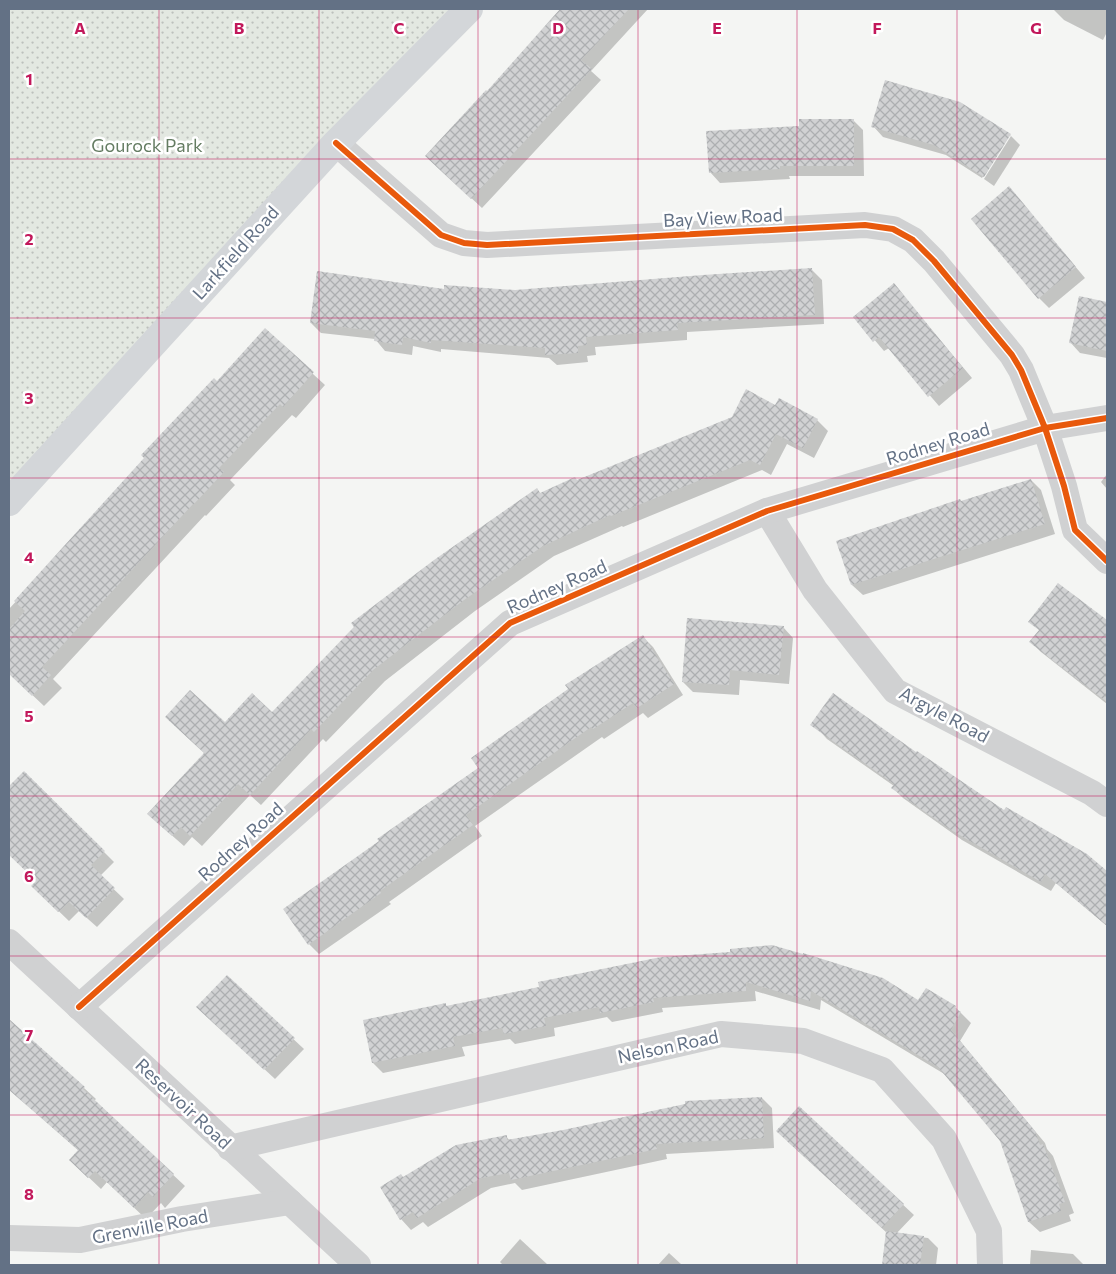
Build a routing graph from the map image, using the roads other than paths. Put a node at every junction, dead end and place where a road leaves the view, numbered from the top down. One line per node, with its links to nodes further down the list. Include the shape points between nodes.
1 (469, 9): 2 (street, Larkfield Road)
2 (336, 143): 4 (street, Bay View Road, via 442,235 464,243 487,245 865,225 893,229 914,240 934,261 1012,354); 5 (street, Larkfield Road)
3 (1107, 418): 4 (street, Rodney Road)
4 (1045, 428): 6 (street, Rodney Road); 7 (street, Bay View Road, via 1075,530)
5 (9, 502)
6 (767, 511): 8 (street, Argyle Road, via 815,590 895,691 1092,792); 10 (street, Rodney Road, via 510,623)
7 (1107, 561)
8 (1107, 804)
9 (9, 942): 10 (street, Reservoir Road)
10 (79, 1007): 11 (street, Reservoir Road)
11 (230, 1148): 12 (street, Reservoir Road); 15 (street, Nelson Road, via 721,1034 802,1041 882,1070 944,1139 989,1231)
12 (290, 1202): 13 (street, Grenville Road, via 182,1219 80,1240); 14 (street, Reservoir Road)
13 (9, 1238)
14 (358, 1265)
15 (990, 1265)

